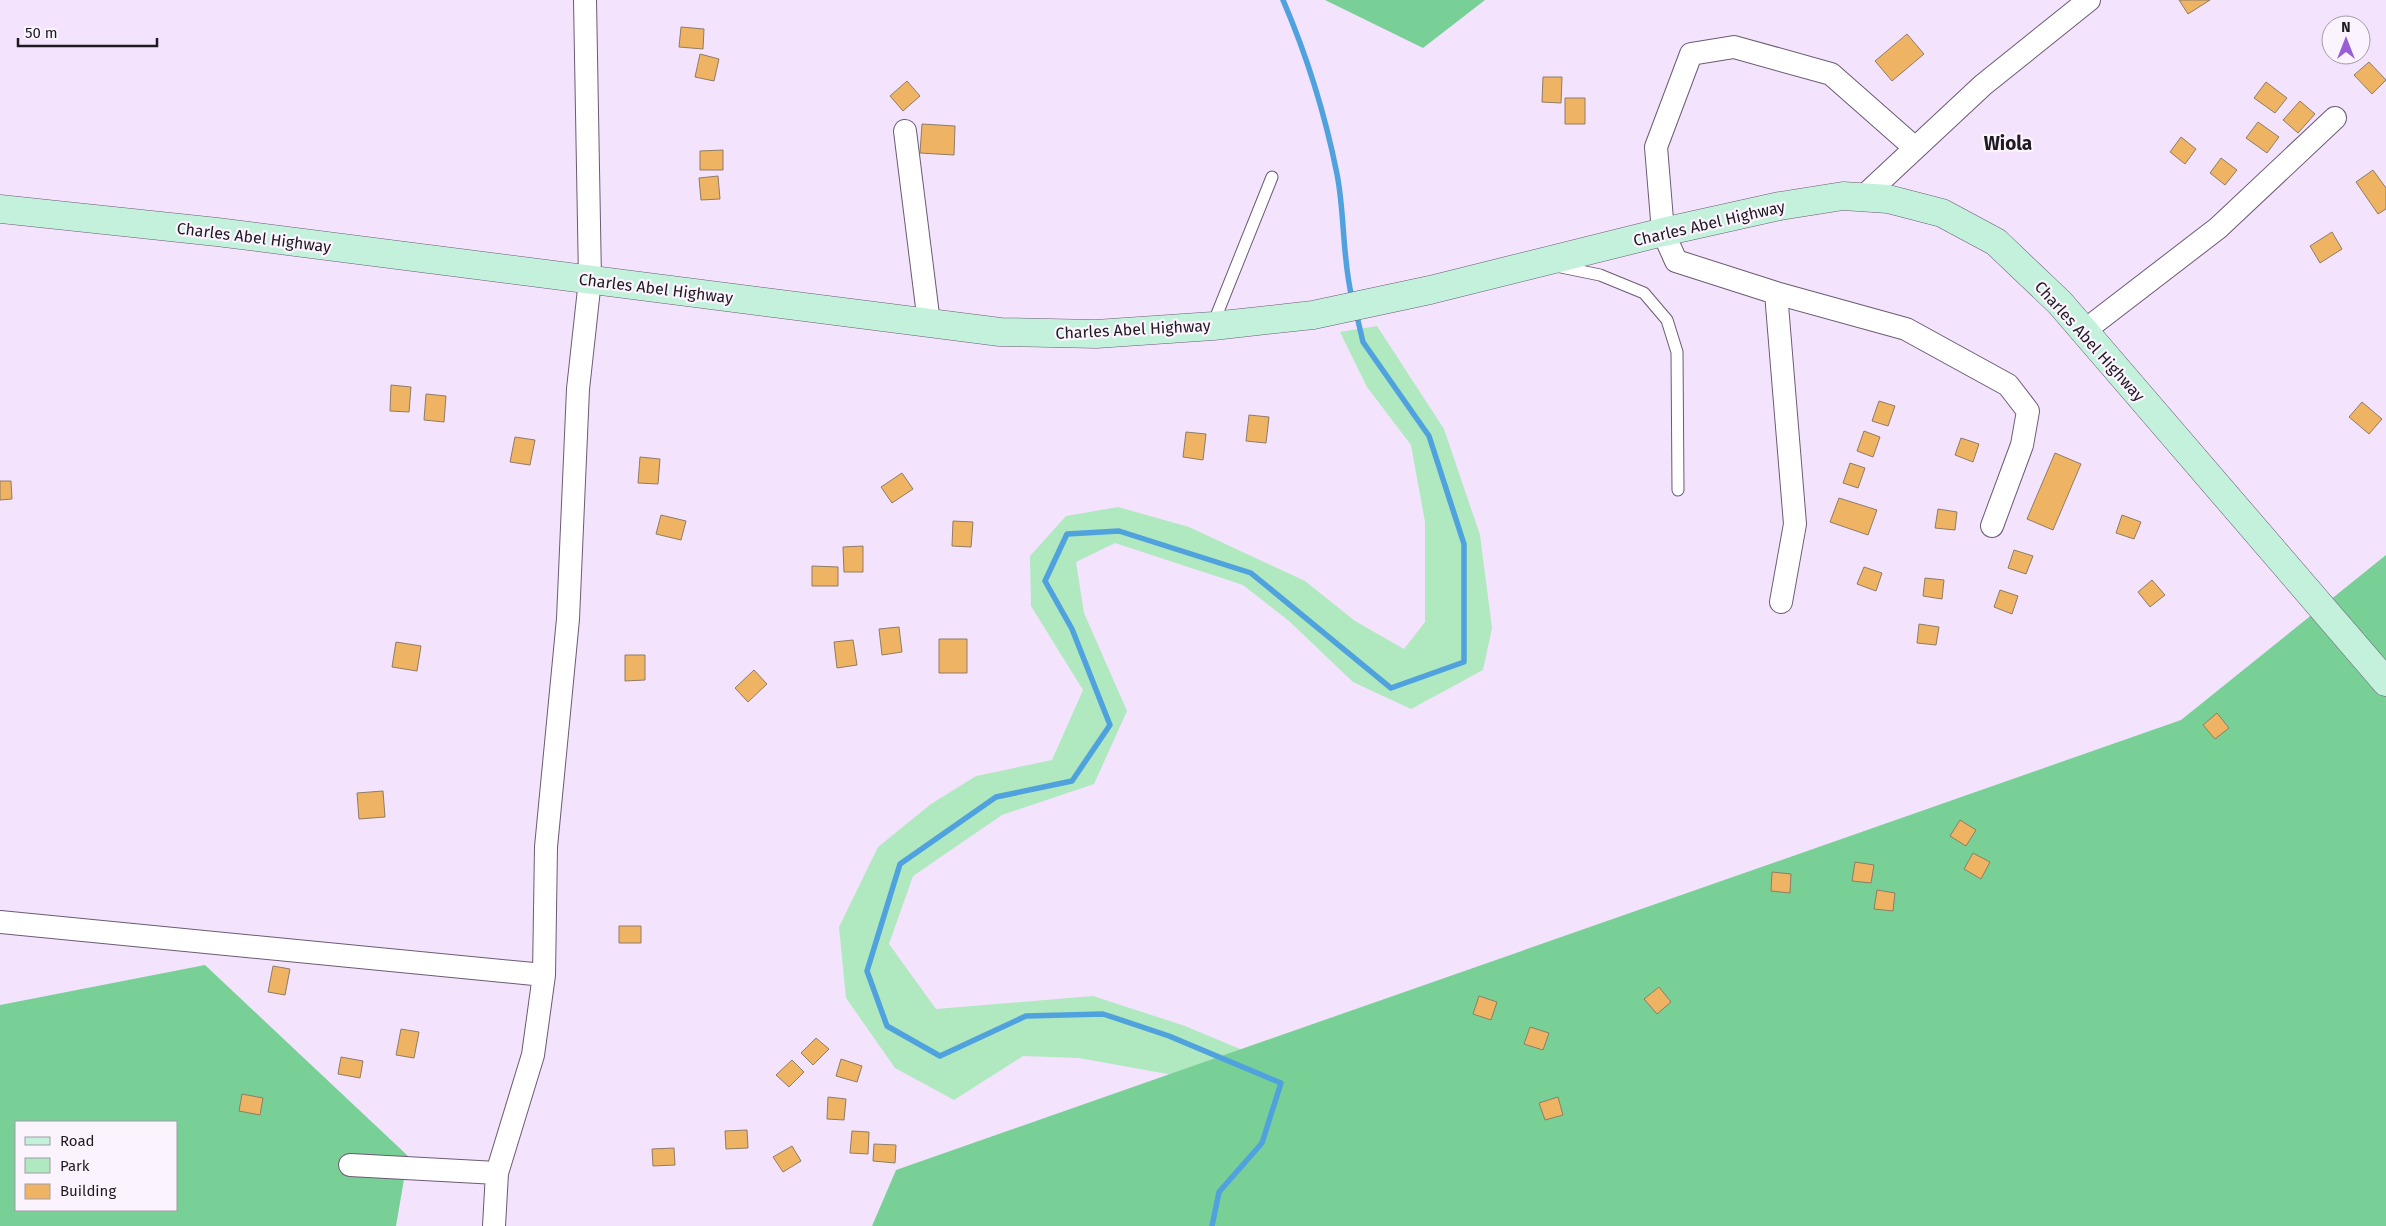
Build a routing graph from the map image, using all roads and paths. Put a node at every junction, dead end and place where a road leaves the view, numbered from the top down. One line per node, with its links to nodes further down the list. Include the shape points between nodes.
1 (585, 0): 11 (street)
2 (2089, 0): 5 (street, via 1983,84)
3 (2335, 118): 15 (street, via 2218,228)
4 (905, 131): 13 (street)
5 (1915, 148): 7 (street); 9 (street, via 1831,74 1734,47 1691,54 1656,147)
6 (1272, 177): 14 (lane)
7 (1862, 197): 9 (main road, Charles Abel Highway, via 1843,196 1780,206); 15 (main road, Charles Abel Highway, via 1888,199 1942,213 1996,242 2060,303)
8 (0, 209): 11 (main road, Charles Abel Highway, via 217,232)
9 (1663, 232): 10 (main road, Charles Abel Highway); 12 (street, via 1676,261)
10 (1542, 264): 14 (main road, Charles Abel Highway, via 1312,315); 16 (lane, via 1600,275 1644,293 1668,320 1677,352)
11 (590, 280): 13 (main road, Charles Abel Highway); 21 (street, via 578,389 568,619 546,847)
12 (1776, 294): 17 (street, via 1906,329 2008,385 2028,411 2022,445); 18 (street, via 1795,524)
13 (929, 323): 14 (main road, Charles Abel Highway, via 1000,332 1096,334)
14 (1213, 326)
15 (2084, 331): 19 (main road, Charles Abel Highway)
16 (1678, 490)
17 (1992, 526)
18 (1781, 602)
19 (2386, 682)
20 (0, 922): 21 (street)
21 (544, 975): 23 (street, via 533,1055)
22 (350, 1165): 23 (street)
23 (497, 1173): 24 (street)
24 (494, 1226)

